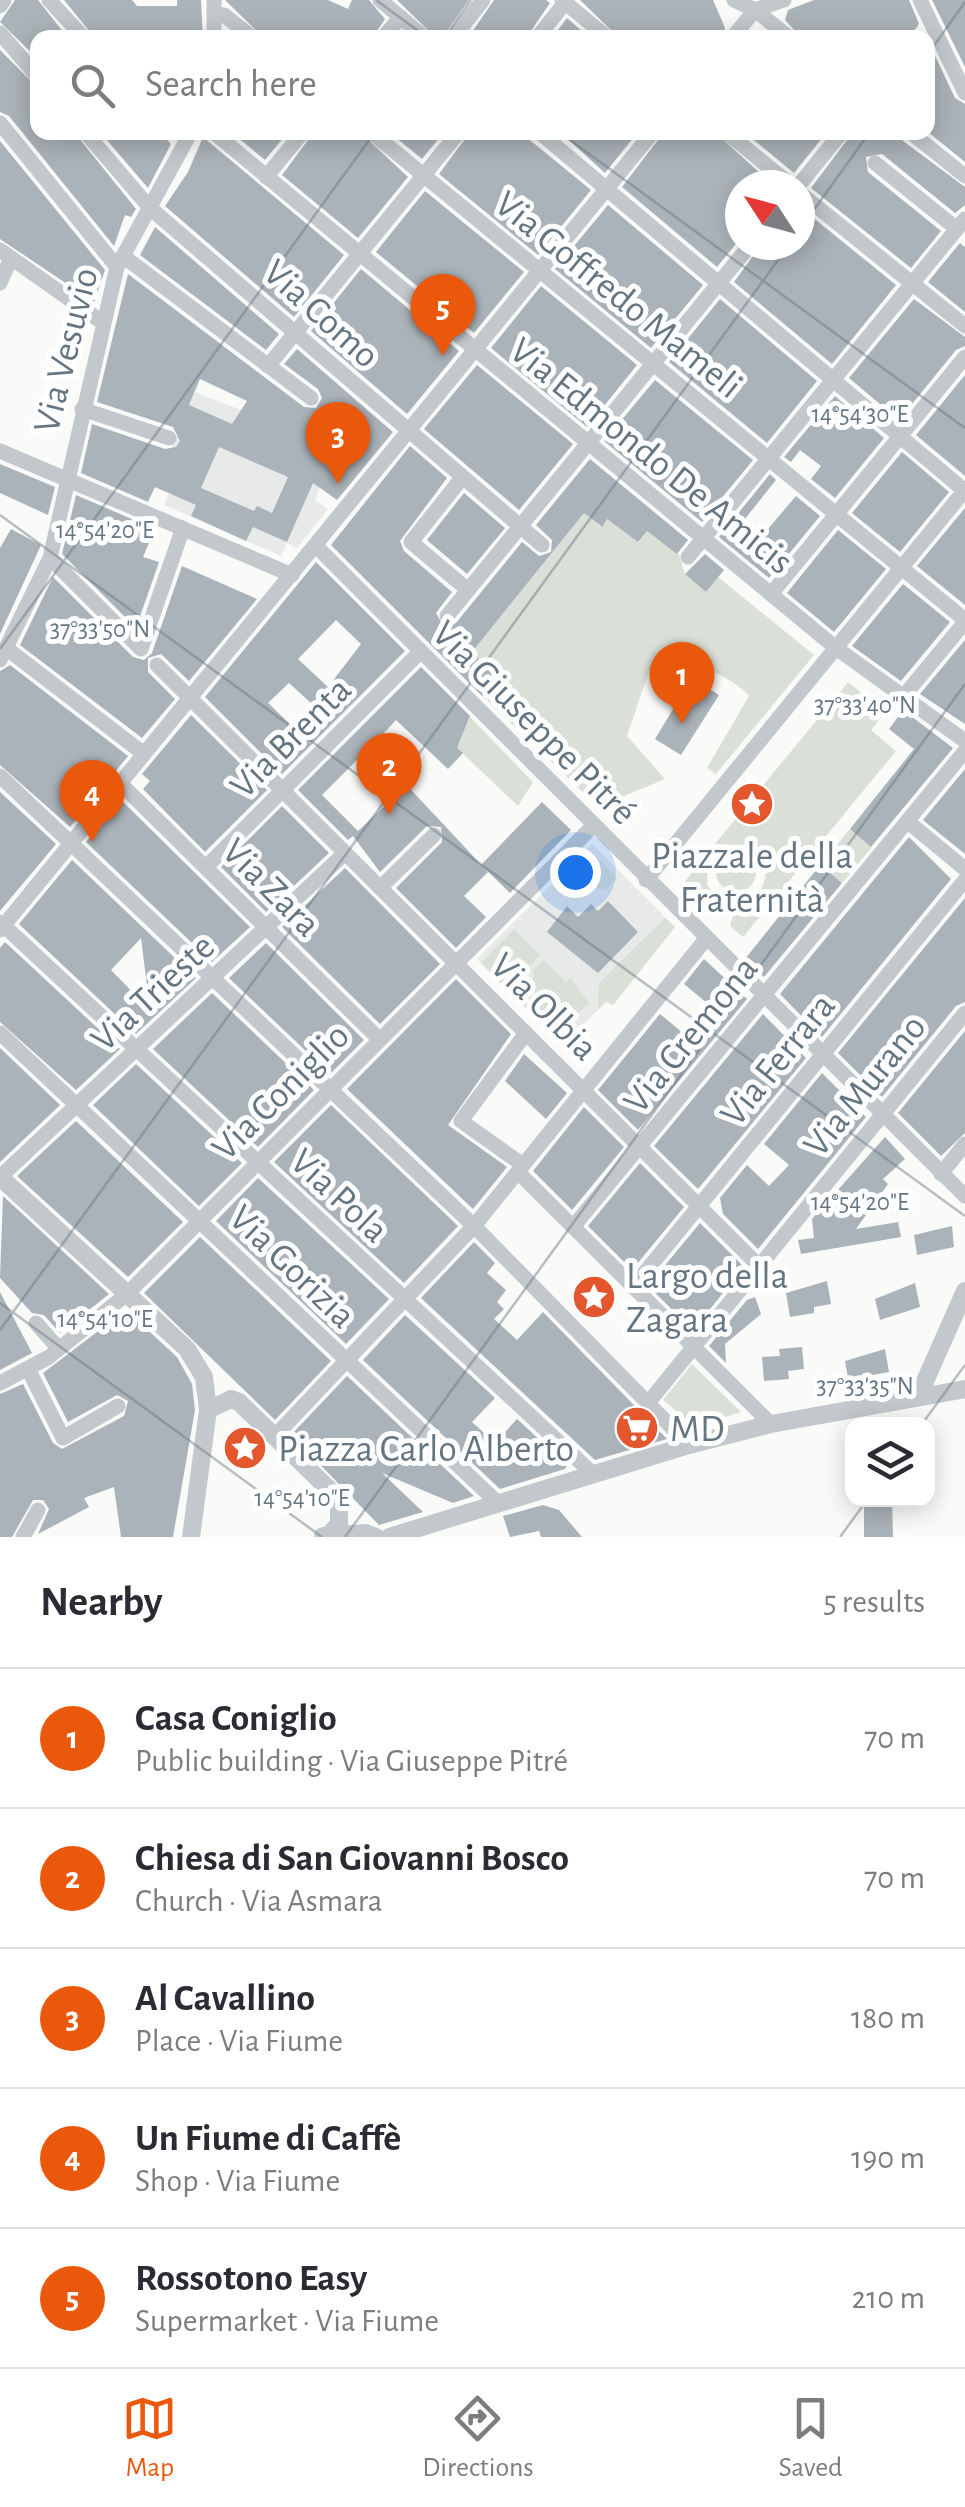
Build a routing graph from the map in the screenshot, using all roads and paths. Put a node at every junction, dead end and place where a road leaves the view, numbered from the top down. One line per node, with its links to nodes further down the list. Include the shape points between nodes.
1 (50, 0): 12 (street)
2 (380, 0): 10 (street)
3 (482, 0): 16 (street)
4 (734, 0): 9 (street)
5 (784, 0): 9 (street)
6 (920, 0): 11 (street)
7 (565, 1): 17 (street); 18 (street)
8 (214, 7): 13 (street)
9 (755, 10): 19 (street); 20 (street)
10 (400, 17): 14 (street); 15 (street)
11 (931, 23): 21 (street); 22 (street)
12 (77, 30)
13 (243, 30)
14 (389, 30)
15 (415, 30)
16 (459, 30)
17 (542, 30)
18 (599, 30)
19 (739, 30)
20 (780, 30)
21 (925, 30)
22 (934, 30)
23 (935, 31): 26 (street)
24 (0, 34): 25 (street)
25 (30, 68)
26 (965, 93)
27 (0, 123): 52 (street)
28 (93, 140): 47 (street, Via Como)
29 (188, 140): 47 (street, Via Vesuvio)
30 (222, 140): 44 (street, Via Edmondo De Amicis)
31 (296, 140): 44 (street)
32 (381, 140): 42 (street, Via Goffredo Mameli)
33 (453, 140): 42 (street)
34 (550, 140): 45 (street)
35 (647, 140): 45 (street)
36 (736, 140): 40 (street)
37 (836, 140): 41 (street)
38 (920, 140): 43 (street)
39 (875, 163): 48 (street)
40 (772, 170)
41 (811, 170)
42 (424, 176): 50 (street); 53 (street, Via Goffredo Mameli)
43 (965, 176)
44 (266, 177): 50 (street, Via Edmondo De Amicis)
45 (607, 189): 53 (street); 54 (street)
46 (815, 204): 56 (street)
47 (150, 208): 52 (street, Via Vesuvio); 59 (street, Via Como)
48 (961, 224): 56 (street)
49 (6, 254): 55 (street); 57 (street)
50 (359, 255): 59 (street); 60 (street, Via Edmondo De Amicis)
51 (737, 260): 54 (street)
52 (120, 262): 57 (street, Via Vesuvio); 63 (street)
53 (538, 270): 60 (street); 62 (street, Via Goffredo Mameli)
54 (719, 282): 62 (street); 64 (street)
55 (0, 283)
56 (912, 284): 58 (street); 64 (street)
57 (102, 322): 66 (street, Via Vesuvio)
58 (965, 326)
59 (296, 332): 63 (street); 67 (street, Via Como)
60 (473, 351): 67 (street); 70 (street, Via Edmondo De Amicis)
61 (965, 357): 69 (street)
62 (653, 364): 70 (street); 72 (street, Via Goffredo Mameli)
63 (268, 366): 65 (street)
64 (834, 378): 69 (street); 72 (street)
65 (311, 398)
66 (82, 409): 68 (street); 74 (street, Via Vesuvio)
67 (406, 431): 73 (street, Via Como); 81 (street)
68 (169, 438)
69 (899, 438): 75 (street); 76 (street)
70 (587, 444): 77 (street); 79 (street, Via Edmondo De Amicis)
71 (0, 450): 74 (street)
72 (768, 459): 76 (street, Via Goffredo Mameli); 79 (street)
73 (462, 478): 77 (street, Via Como); 86 (street, via 412,542)
74 (66, 480): 78 (street); 83 (street, Via Vesuvio)
75 (965, 491): 84 (street)
76 (836, 515): 84 (street, Via Goffredo Mameli); 87 (street)
77 (520, 526): 80 (street, Via Como); 86 (street)
78 (183, 528): 83 (street, via 141,649); 85 (street)
79 (702, 539): 82 (street); 87 (street, Via Edmondo De Amicis)
80 (542, 545)
81 (316, 546): 85 (street); 93 (street, Via Giuseppe Pitré)
82 (688, 557)
83 (50, 558): 91 (street, Via Vesuvio)
84 (901, 568): 90 (street, Via Goffredo Mameli); 92 (street)
85 (292, 575): 96 (street)
86 (468, 590): 88 (street)
87 (771, 594): 92 (street, Via Edmondo De Amicis)
88 (447, 616)
89 (0, 620): 91 (street)
90 (965, 621): 97 (street)
91 (15, 630): 94 (street, Via Vesuvio)
92 (836, 648): 97 (street, Via Edmondo De Amicis); 111 (street)
93 (420, 652): 103 (street, Via Brenta); 105 (street, Via Giuseppe Pitré)
94 (3, 654): 100 (street)
95 (157, 664): 96 (street, Via Olbia)
96 (191, 698): 100 (street); 103 (street, Via Olbia)
97 (903, 698): 98 (street, Via Edmondo De Amicis)
98 (965, 741)
99 (965, 751): 104 (street, Via Cremona)
100 (144, 754): 102 (street)
101 (0, 776): 107 (street)
102 (120, 783): 107 (street); 109 (street, Via Zara)
103 (283, 790): 108 (street, Via Olbia); 109 (street, Via Brenta)
104 (907, 821): 110 (street); 119 (street, Via Cremona)
105 (592, 827): 111 (street, Via Giuseppe Pitré); 117 (street, Via Coniglio)
106 (434, 834): 113 (street)
107 (70, 845): 114 (street); 118 (street)
108 (345, 852): 113 (street, Via Olbia); 115 (street, Via Trieste)
109 (206, 867): 115 (street, Via Zara)
110 (965, 869)
111 (646, 880): 116 (street, Via Giuseppe Pitré)
112 (965, 880): 125 (street, Via Ferrara)
113 (380, 888): 117 (street, Via Olbia)
114 (1, 926): 124 (street, Via Pola)
115 (268, 929): 118 (street, Via Trieste); 123 (street, Via Zara)
116 (705, 940): 119 (street, Via Giuseppe Pitré); 127 (street)
117 (455, 962): 121 (street, Via Olbia); 123 (street, Via Coniglio)
118 (214, 980): 124 (street, Via Trieste); 126 (street)
119 (762, 997): 125 (street, Via Giuseppe Pitré); 131 (street, Via Cremona)
120 (965, 1012): 129 (street, Via Murano)
121 (526, 1032): 127 (street, Via Olbia); 133 (street, via 461,1121)
122 (0, 1033): 128 (street, Via Gorizia)
123 (378, 1038): 126 (street, Via Coniglio)
124 (137, 1050): 128 (street, Via Trieste); 132 (street, Via Pola)
125 (822, 1056): 129 (street, Via Giuseppe Pitré); 137 (street, Via Ferrara)
126 (328, 1087): 132 (street, Via Coniglio); 140 (street)
127 (584, 1090): 131 (street, Via Olbia); 133 (street)
128 (76, 1106): 135 (street, Via Trieste); 138 (street, Via Gorizia)
129 (882, 1114): 134 (street, Via Giuseppe Pitré); 141 (street, Via Murano)
130 (965, 1144): 134 (street)
131 (640, 1146): 137 (street, Via Olbia); 139 (street, Via Cremona)
132 (256, 1161): 138 (street, Via Coniglio); 145 (street, Via Pola)
133 (520, 1169): 139 (street); 140 (street)
134 (941, 1174): 136 (street, Via Giuseppe Pitré)
135 (0, 1177): 144 (street)
136 (965, 1196)
137 (700, 1206): 141 (street, Via Olbia); 142 (street, Via Ferrara)
138 (198, 1221): 144 (street, Via Coniglio); 149 (street, Via Gorizia)
139 (576, 1223): 142 (street)
140 (470, 1226): 145 (street); 154 (street)
141 (760, 1266): 147 (street, Via Murano)
142 (636, 1283): 147 (street)
143 (965, 1291): 153 (street)
144 (127, 1294): 148 (street, Via Coniglio); 156 (street, via 187,1348 204,1377)
145 (404, 1300): 149 (street); 160 (street, Via Pola)
146 (36, 1323): 148 (street)
147 (697, 1343): 154 (street, Via Murano); 157 (street)
148 (58, 1349): 150 (street, Via Coniglio)
149 (346, 1362): 158 (street); 162 (street, Via Gorizia)
150 (28, 1369): 151 (street, Via Coniglio); 155 (street, via 63,1438)
151 (0, 1383)
152 (965, 1389): 153 (street)
153 (918, 1397): 157 (street)
154 (648, 1403): 159 (street)
155 (118, 1406)
156 (208, 1410): 158 (street, via 220,1401 240,1402); 167 (street)
157 (770, 1424): 159 (street)
158 (279, 1432): 161 (street)
159 (689, 1445): 160 (street)
160 (592, 1473): 162 (street)
161 (339, 1499): 164 (street); 165 (street, via 339,1524)
162 (499, 1504): 168 (street)
163 (38, 1510): 166 (street)
164 (371, 1535): 165 (street)
165 (324, 1536)
166 (23, 1537)
167 (191, 1537)
168 (389, 1537)

